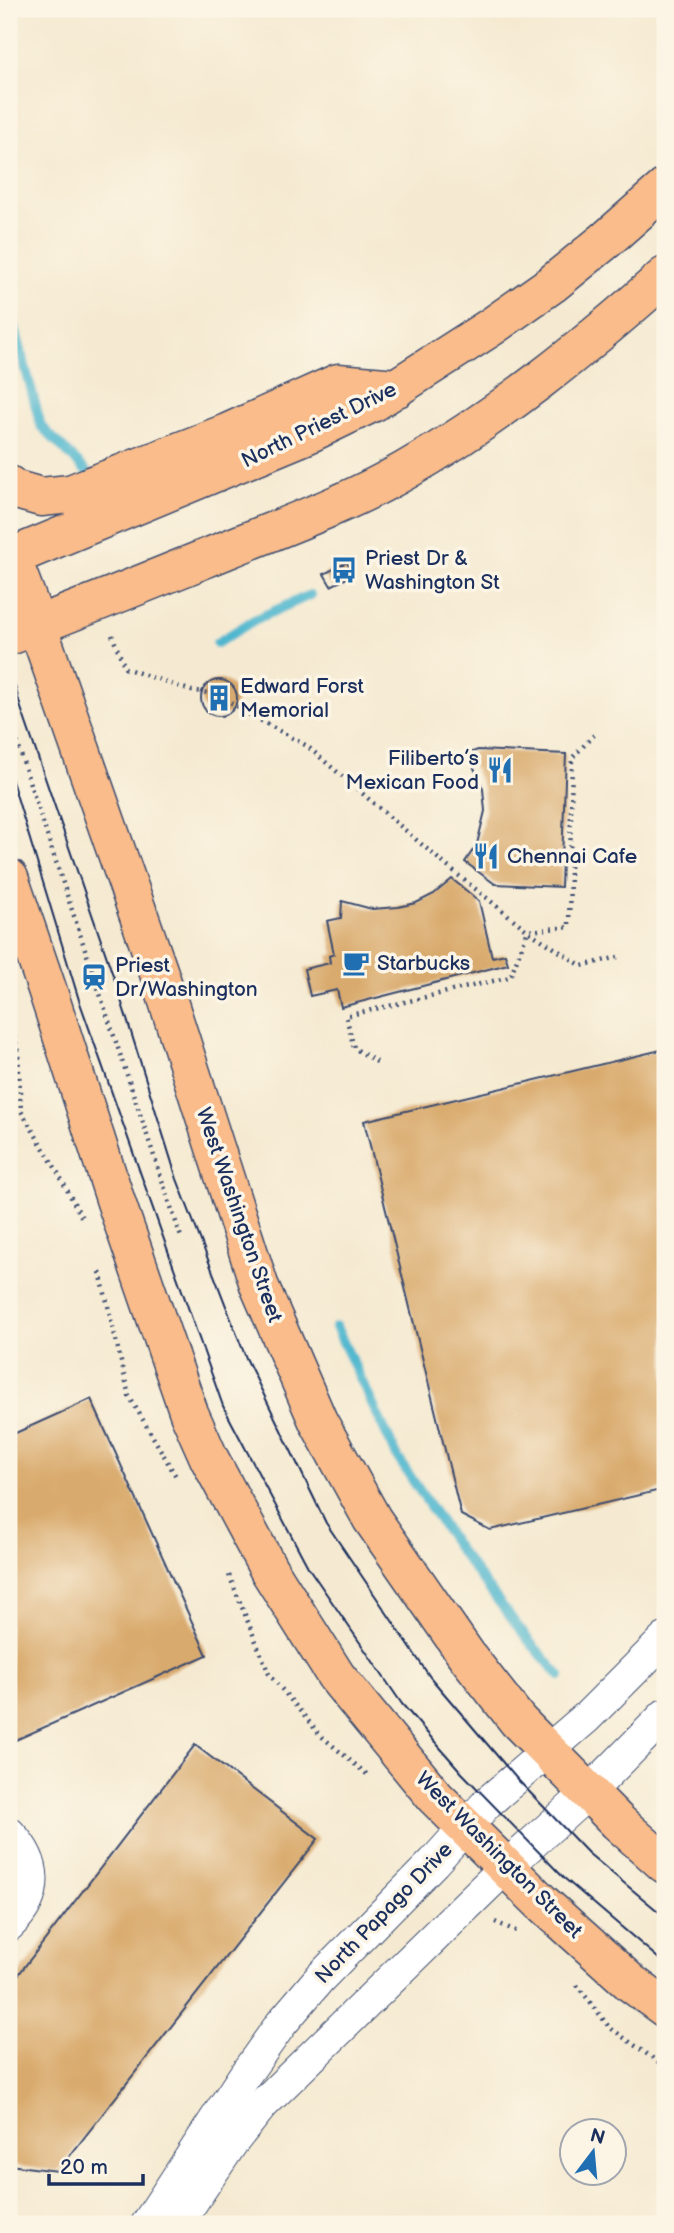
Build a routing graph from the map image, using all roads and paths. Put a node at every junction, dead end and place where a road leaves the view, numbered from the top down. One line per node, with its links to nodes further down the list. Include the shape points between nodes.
1 (665, 188): 3 (main road, North Priest Drive, via 552,284)
2 (665, 276): 6 (main road, via 542,377 406,470 318,513)
3 (397, 388): 4 (main road, via 338,383 227,433 70,494 41,498); 5 (main road, North Priest Drive, via 308,434)
4 (9, 485)
5 (10, 556): 6 (main road, West Washington Street)
6 (23, 631): 17 (main road, West Washington Street, via 159,974 258,1285 318,1421 372,1519 451,1634 518,1721)
7 (112, 635): 11 (path, via 125,668 236,705 307,746)
8 (9, 715): 14 (path)
9 (595, 734): 11 (path, via 572,758 569,927)
10 (9, 878): 19 (main road, West Washington Street, via 125,1229 209,1458 269,1570 336,1676)
11 (528, 931): 12 (path, via 582,966); 13 (path, via 510,977 346,1016 354,1048)
12 (618, 957)
13 (377, 1062)
14 (182, 1240)
15 (665, 1639): 17 (street, North Papago Drive)
16 (665, 1715): 18 (street)
17 (548, 1750): 18 (main road, West Washington Street); 19 (street, North Papago Drive, via 488,1802)
18 (589, 1792): 21 (main road, West Washington Street); 22 (street)
19 (466, 1828): 22 (main road, West Washington Street); 29 (street, North Papago Drive, via 281,2024)
20 (9, 1833): 24 (street, via 26,1853 32,1880 29,1898)
21 (665, 1864)
22 (507, 1866): 27 (main road, West Washington Street, via 631,1983); 30 (street, via 262,2105)
23 (488, 1919): 25 (path)
24 (9, 1925)
25 (525, 1937)
26 (572, 1979): 28 (path, via 609,2027)
27 (665, 2008)
28 (665, 2067)
29 (147, 2224)
30 (177, 2224)

